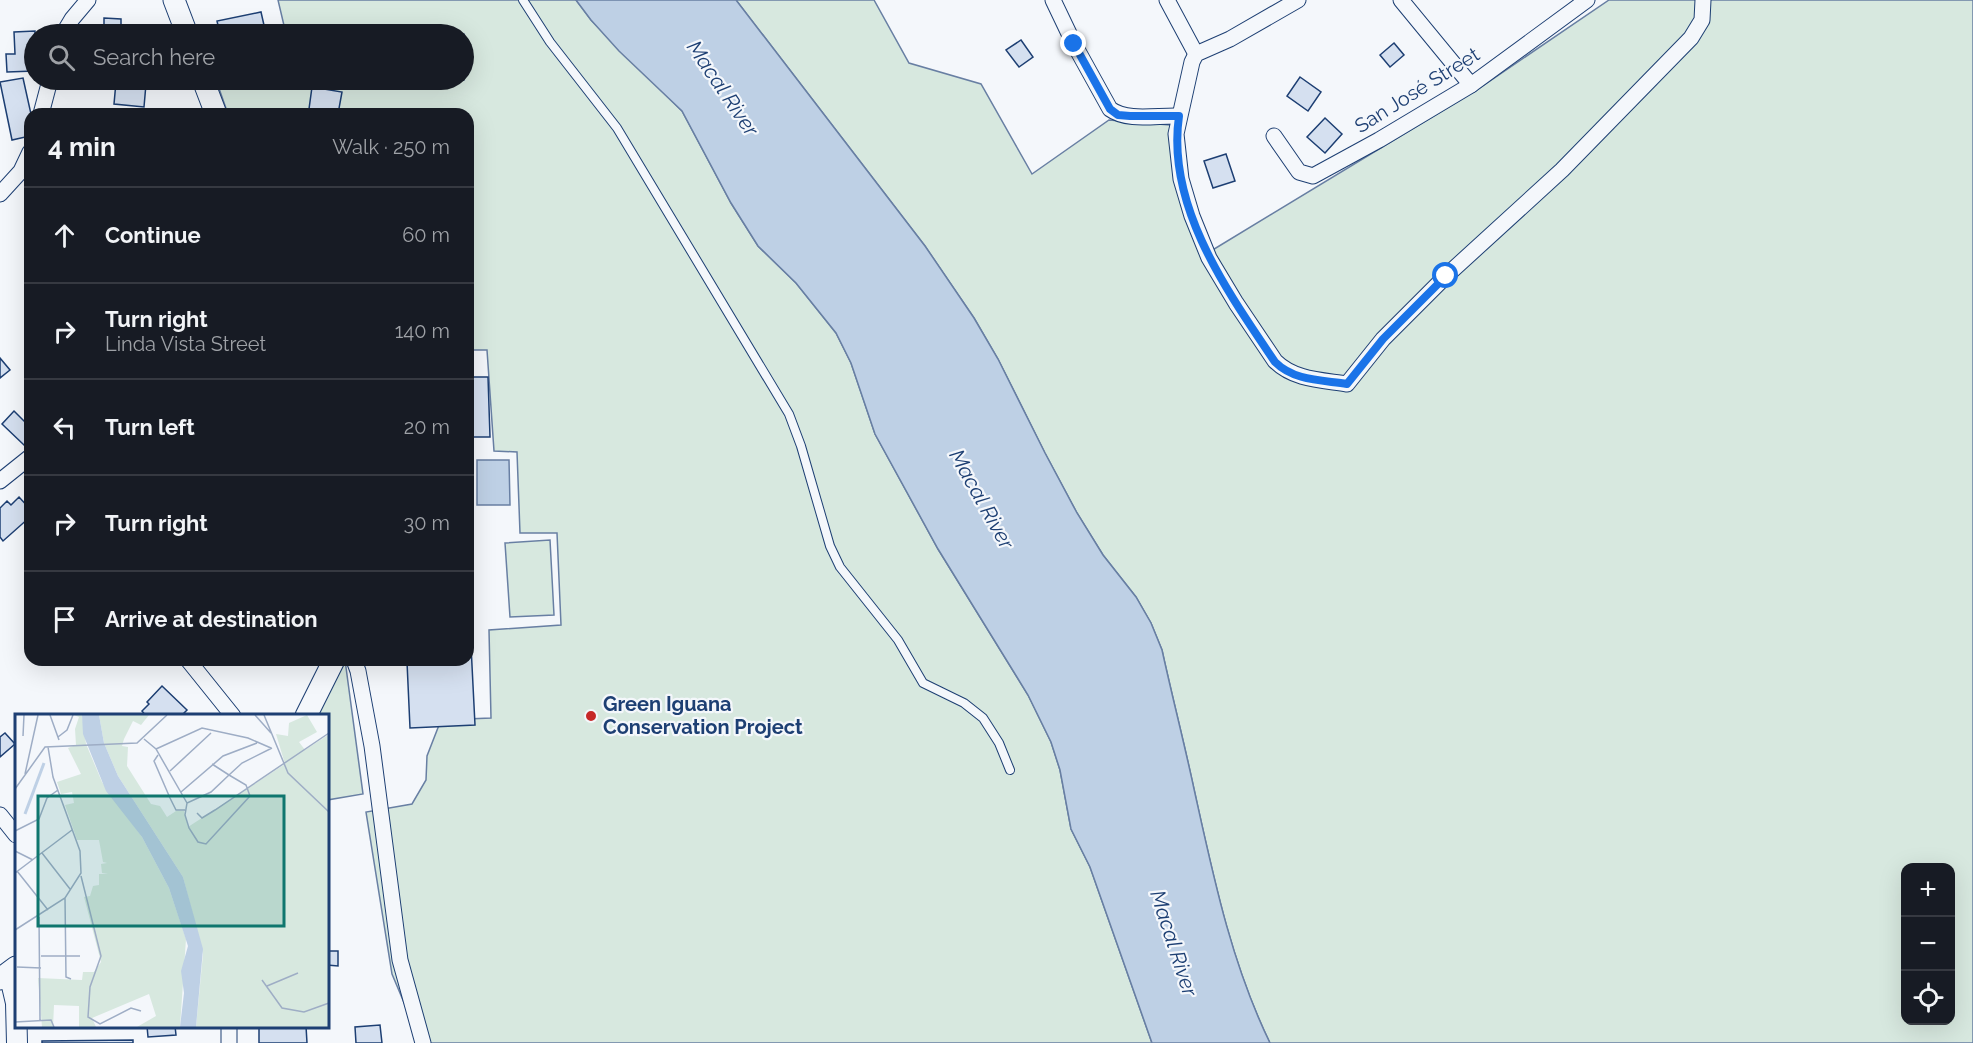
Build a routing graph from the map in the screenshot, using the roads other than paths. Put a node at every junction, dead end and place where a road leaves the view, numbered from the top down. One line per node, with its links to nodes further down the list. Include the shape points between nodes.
1 (88, 0): 10 (street)
2 (174, 0): 11 (main road)
3 (523, 0): 29 (lane, via 550,42 617,128 789,414 840,567 898,640 923,683 964,703 983,718)
4 (1053, 0): 18 (street, via 1110,109 1118,115)
5 (1167, 0): 12 (street)
6 (1299, 0): 12 (street)
7 (1401, 0): 13 (street)
8 (1587, 0): 13 (street, San José Street)
9 (1703, 0): 18 (street, via 1702,20 1691,38 1562,170 1383,339 1347,384 1310,379 1283,369 1236,303 1209,258 1190,207 1178,156)
10 (69, 24)
11 (183, 24)
12 (1196, 54): 18 (street)
13 (1471, 85): 19 (street, San José Street, via 1313,176 1299,172)
14 (47, 90): 16 (street)
15 (207, 90): 17 (main road)
16 (43, 108)
17 (214, 108)
18 (1179, 116)
19 (1274, 136)
20 (24, 165): 21 (street)
21 (0, 194)
22 (24, 462): 23 (street)
23 (0, 481)
24 (193, 666): 27 (street)
25 (331, 666): 28 (main road)
26 (356, 666): 36 (street, via 372,746 400,960)
27 (231, 714)
28 (307, 714)
29 (1010, 770)
30 (0, 815): 31 (street)
31 (15, 834)
32 (8, 973): 33 (street)
33 (15, 1003)
34 (16, 1028): 35 (street)
35 (17, 1043)
36 (423, 1043)

